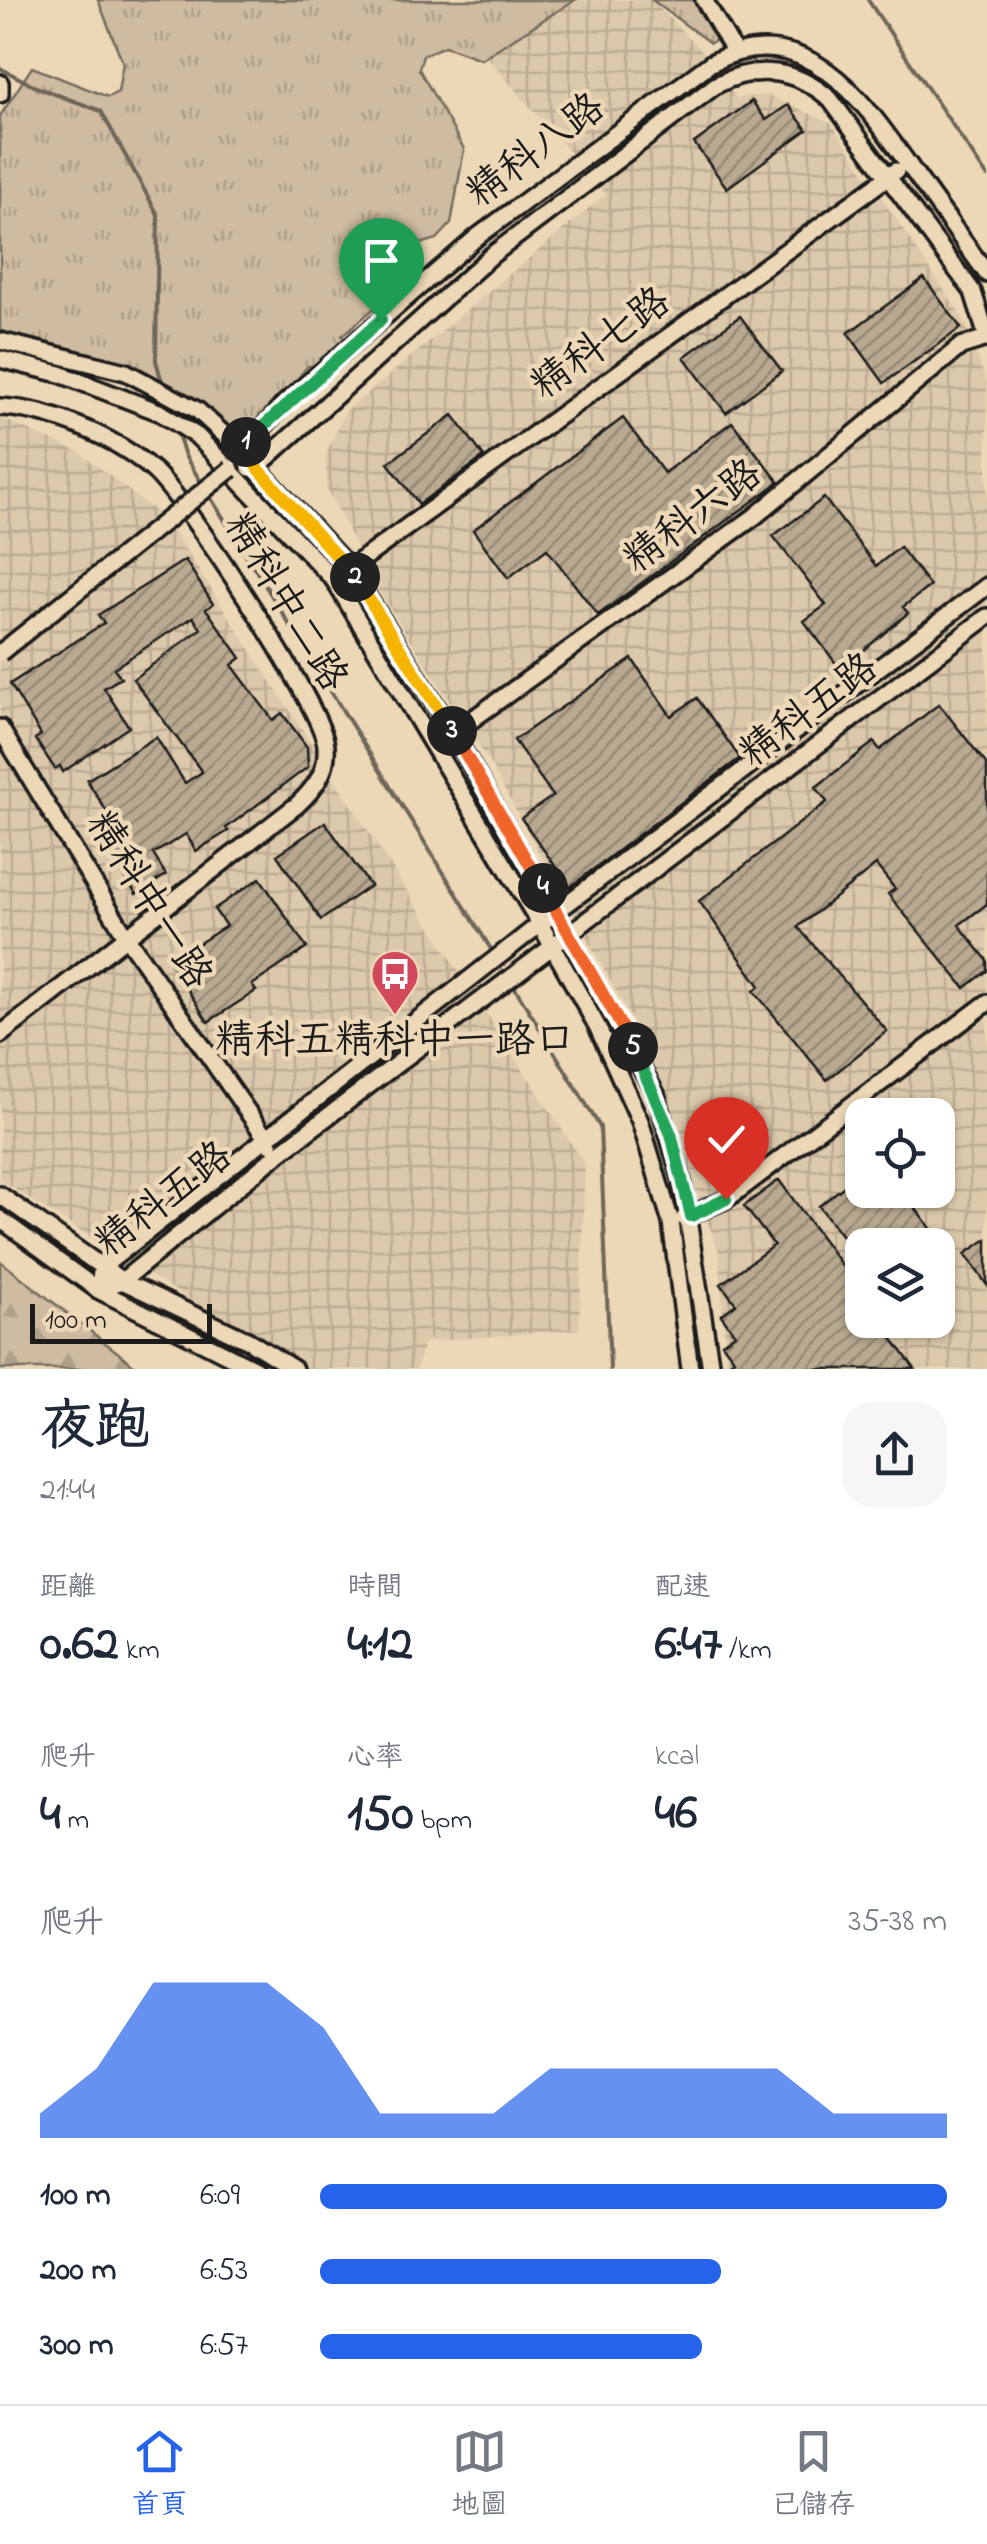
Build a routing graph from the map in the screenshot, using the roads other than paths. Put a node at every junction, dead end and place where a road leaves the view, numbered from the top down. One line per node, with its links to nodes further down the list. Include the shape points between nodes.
1 (704, 0): 2 (street)
2 (734, 52): 5 (street, via 783,51 821,66 852,92); 12 (street, 精科八路, via 476,237)
3 (0, 83): 4 (street)
4 (0, 94)
5 (907, 162): 6 (street, 精科七路); 7 (street)
6 (888, 176): 8 (street, 精科八路, via 973,292); 14 (street, 精科八路, via 830,99 810,84 775,72 727,80 492,255); 15 (street, 精科七路)
7 (987, 274)
8 (987, 338): 21 (street, 精科六路, via 961,346 754,517)
9 (0, 340): 12 (street, via 126,372 197,410)
10 (0, 359): 13 (street, via 159,412)
11 (0, 407): 26 (street, 精科中二路, via 63,421 153,470 190,513 314,708 326,744 316,786)
12 (240, 448): 13 (street, 精科八路); 14 (street)
13 (231, 468): 14 (street); 16 (street); 19 (street, 精科八路, bridge)
14 (257, 468): 15 (street)
15 (350, 569): 16 (street, 精科七路); 21 (street)
16 (334, 580): 22 (street)
17 (987, 586): 23 (street, 精科五路)
18 (987, 616): 25 (street, 精科五路)
19 (0, 652)
20 (0, 728): 26 (street, 精科中一路)
21 (453, 734): 22 (street, 精科六路); 23 (street)
22 (436, 746): 24 (street)
23 (558, 912): 24 (street, 精科五路); 25 (street)
24 (540, 924): 27 (street); 30 (street, 精科五路)
25 (568, 935): 27 (street, 精科五路); 33 (street, via 656,1094)
26 (128, 938): 29 (street, 精科中二路); 30 (street, 精科中一路)
27 (550, 947): 31 (street, 精科五路); 35 (street, via 597,1026 640,1120)
28 (987, 1003): 33 (street, via 726,1199)
29 (0, 1035)
30 (266, 1139): 31 (street, 精科中一路); 36 (street, 精科五路)
31 (276, 1155): 37 (street, 精科五路)
32 (0, 1194): 36 (street)
33 (689, 1217): 35 (street); 42 (street)
34 (0, 1219): 38 (street)
35 (670, 1222): 41 (street)
36 (102, 1268): 37 (street); 38 (street, 精科五路)
37 (122, 1281): 38 (street, 精科五路); 40 (street)
38 (98, 1290): 39 (street)
39 (256, 1369)
40 (294, 1369)
41 (690, 1369)
42 (711, 1369)

